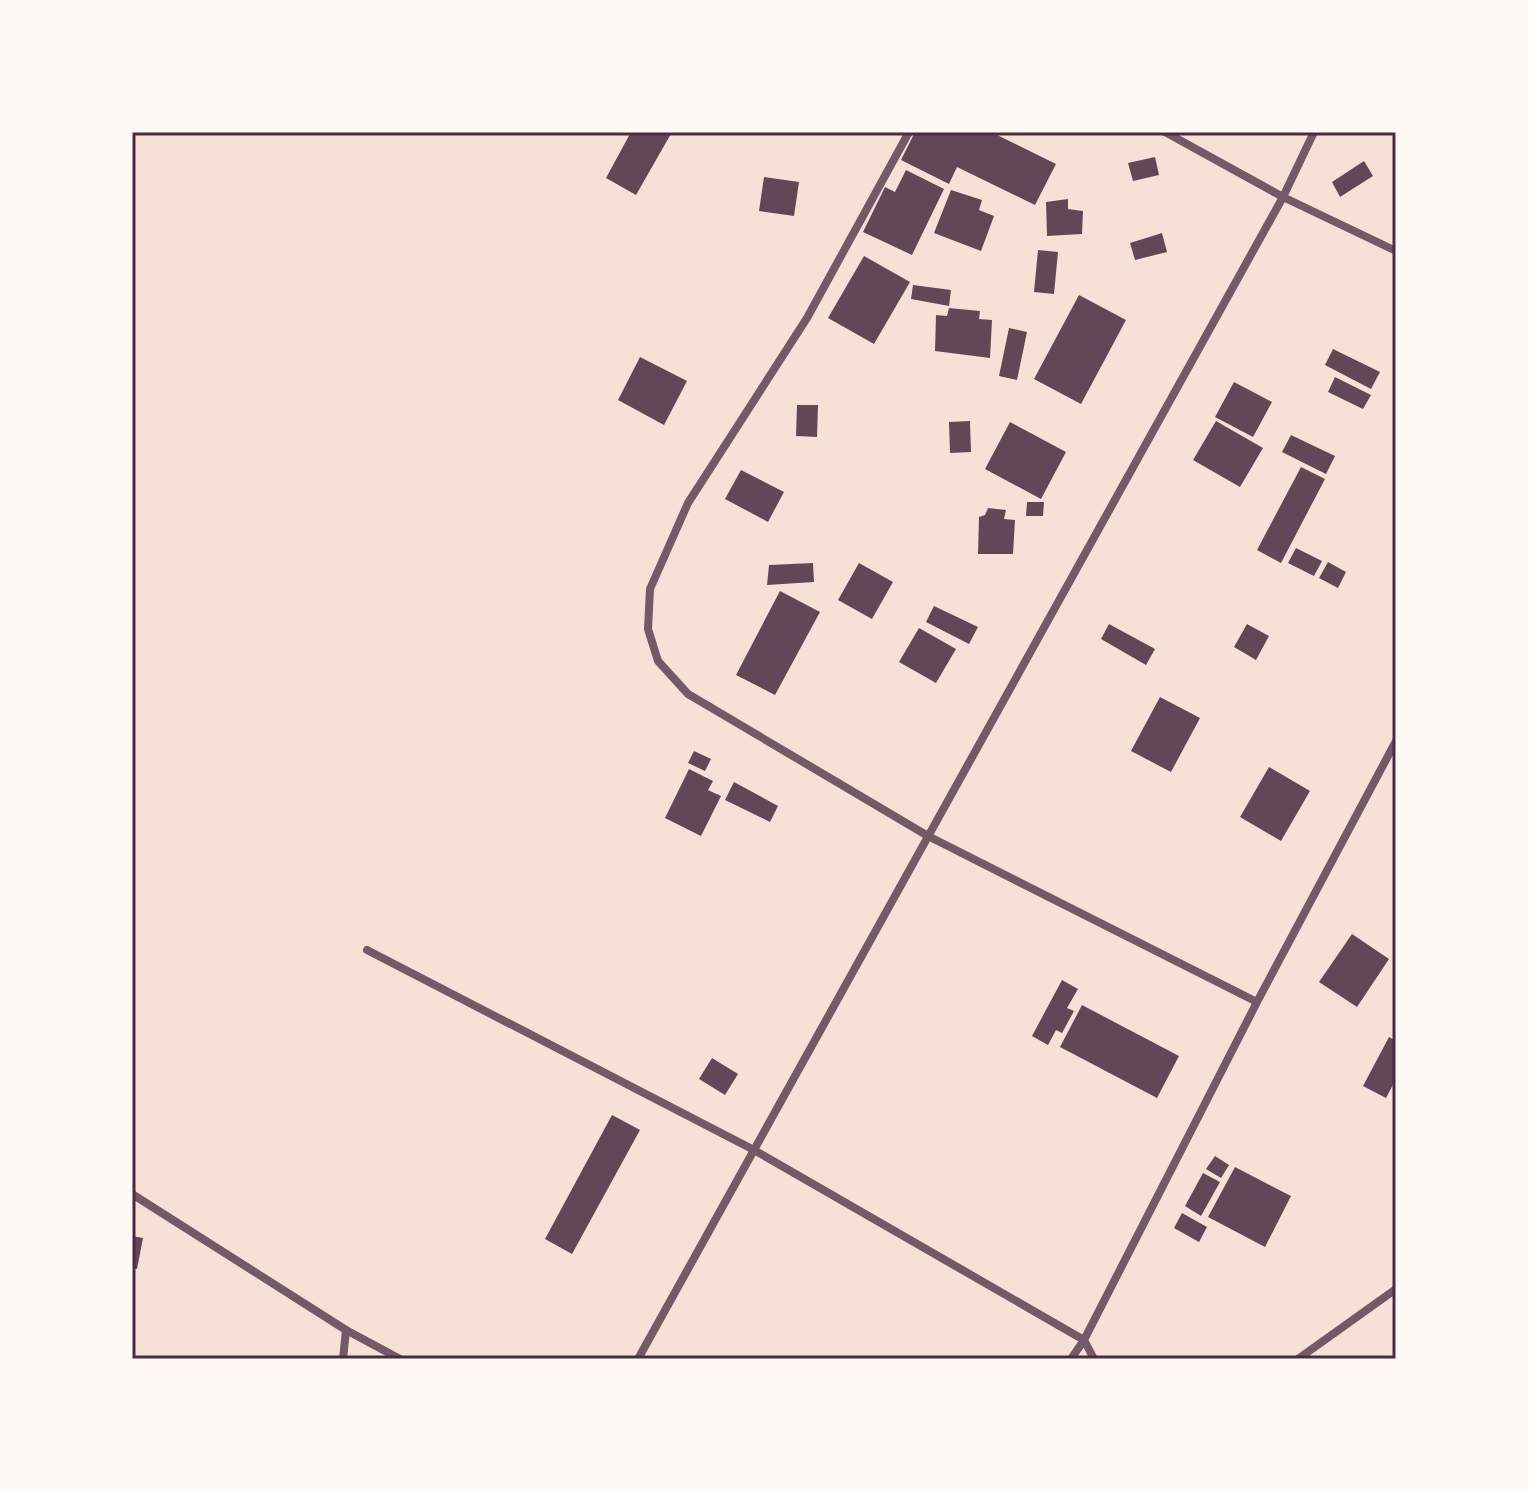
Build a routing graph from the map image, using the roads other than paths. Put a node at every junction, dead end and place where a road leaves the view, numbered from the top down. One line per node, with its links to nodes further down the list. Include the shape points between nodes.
1 (909, 132): 7 (street, via 807,318 688,503 650,589 648,629 658,661 688,694)
2 (1165, 132): 4 (street)
3 (1314, 132): 4 (street)
4 (1283, 197): 5 (street); 7 (street)
5 (1396, 251)
6 (1396, 741): 9 (street)
7 (928, 836): 9 (street); 10 (street)
8 (367, 950): 10 (street)
9 (1257, 1002): 14 (street)
10 (754, 1150): 14 (street); 17 (street)
11 (132, 1194): 13 (street)
12 (1396, 1289): 20 (street)
13 (346, 1330): 15 (street); 16 (street)
14 (1084, 1340): 18 (street); 19 (street)
15 (343, 1359)
16 (400, 1359)
17 (638, 1359)
18 (1071, 1359)
19 (1094, 1359)
20 (1298, 1359)

